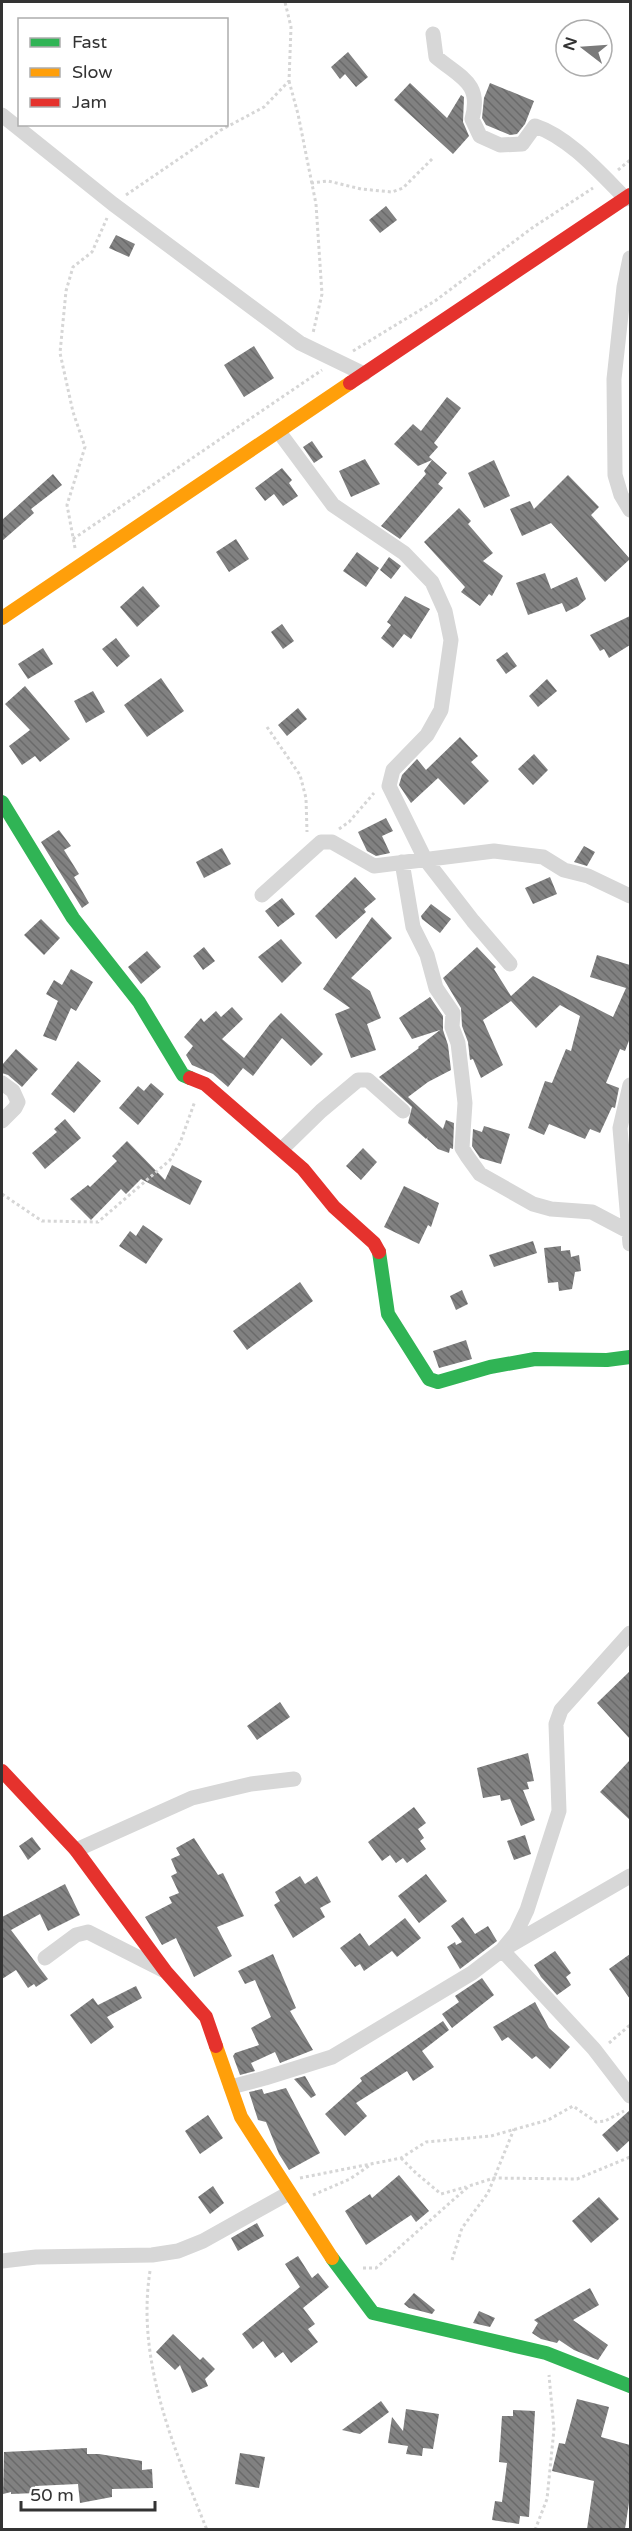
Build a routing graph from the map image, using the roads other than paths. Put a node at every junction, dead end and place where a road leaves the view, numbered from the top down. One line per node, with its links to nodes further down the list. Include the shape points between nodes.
1 (433, 34): 3 (street, via 436,57 472,87 477,102 472,119 480,136 500,145 522,144 535,126 549,131 606,179)
2 (2, 115): 5 (street, via 113,204 300,343)
3 (627, 203): 5 (street)
4 (630, 258): 7 (street, via 614,379 615,475)
5 (364, 374): 6 (street)
6 (279, 432): 8 (street); 10 (street, via 333,506 404,553 432,582 445,610 451,639 441,710 427,735 393,770 389,786)
7 (630, 510)
8 (2, 618)
9 (2, 802): 19 (street, via 73,918 139,1002 183,1075 205,1084)
10 (425, 859): 11 (street); 13 (street, via 494,851 543,857 564,870 588,876); 14 (street)
11 (402, 862): 12 (street, via 374,866 332,842 321,842); 20 (street, via 413,927 427,955 436,988 453,1013 465,1103 462,1148 480,1174 533,1204 592,1212)
12 (262, 895)
13 (630, 896)
14 (510, 964)
15 (2, 1083): 18 (street, via 13,1091 18,1102)
16 (630, 1085): 20 (street, via 620,1128)
17 (403, 1111): 19 (street, via 368,1080 358,1080)
18 (2, 1121)
19 (282, 1149): 21 (street, via 334,1207 374,1243 380,1253 388,1314 429,1379 438,1382 535,1359)
20 (629, 1238)
21 (630, 1357)
22 (630, 1633): 27 (street, via 561,1710 556,1724 559,1811 527,1910)
23 (2, 1771): 25 (street)
24 (294, 1779): 25 (street, via 192,1798)
25 (76, 1850): 29 (street)
26 (630, 1876): 27 (street)
27 (502, 1950): 30 (street, via 472,1973 332,2057); 31 (street, via 594,2049)
28 (45, 1958): 29 (street, via 76,1935 88,1932)
29 (166, 1972): 30 (street, via 206,2017)
30 (231, 2087): 32 (street, via 241,2117)
31 (630, 2096)
32 (289, 2192): 33 (street, via 203,2241 177,2251); 34 (street, via 339,2270 373,2313 546,2353)
33 (2, 2261)
34 (630, 2386)

